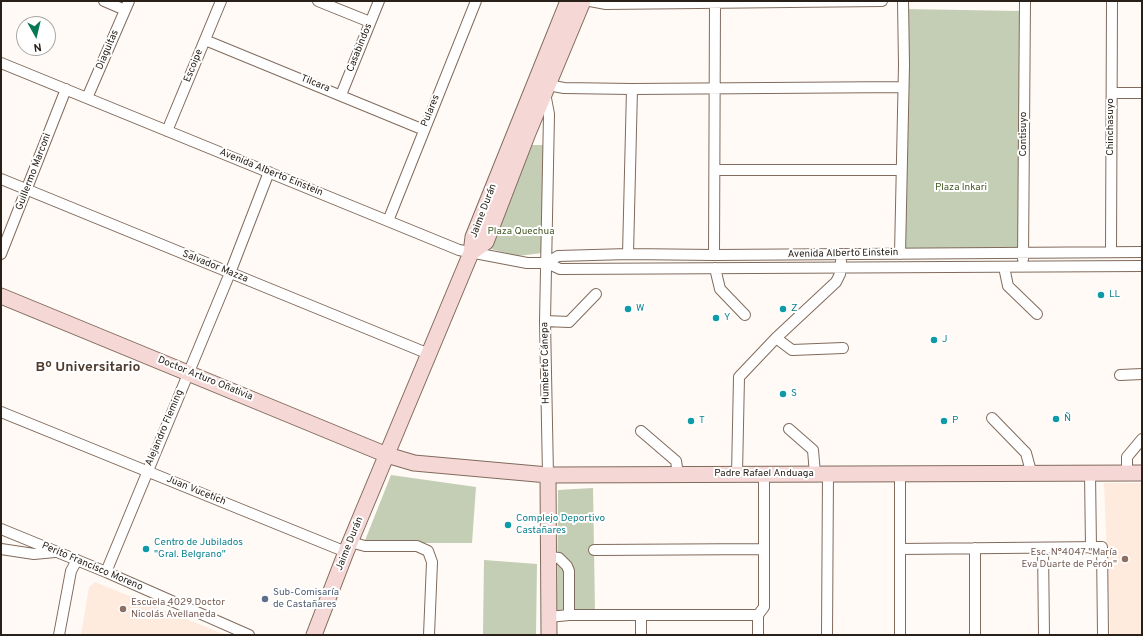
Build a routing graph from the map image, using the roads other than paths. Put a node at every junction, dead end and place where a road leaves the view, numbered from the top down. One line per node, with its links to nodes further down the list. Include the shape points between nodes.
1 (104, 1): 14 (street)
2 (221, 1): 16 (street, Escoipe)
3 (318, 1): 15 (street)
4 (379, 1): 15 (street, Casabindos)
5 (476, 1): 27 (street, Pulares)
6 (568, 1): 38 (street, Jaime Durán, via 472,237)
7 (583, 1): 19 (street, Jaime Durán)
8 (590, 1): 13 (street, via 606,4)
9 (882, 1): 13 (street)
10 (903, 1): 18 (street)
11 (1025, 1): 35 (street, Contisuyo)
12 (1112, 1): 23 (street, Chinchasuyo)
13 (715, 3): 22 (street)
14 (127, 5): 26 (street, Diaguitas)
15 (370, 22): 25 (street, Casabindos)
16 (205, 40): 25 (street, Tilcara); 28 (street, Escoipe)
17 (1, 63): 20 (street, Avenida Alberto Einstein)
18 (903, 87): 22 (street); 30 (street)
19 (546, 88): 21 (street); 38 (street, Jaime Durán, via 486,242); 44 (street, Humberto Cánepa)
20 (66, 89): 26 (street, Avenida Alberto Einstein); 33 (street, Guillermo Marconi)
21 (632, 89): 22 (street); 40 (street)
22 (715, 89): 29 (street)
23 (1112, 93): 24 (street); 36 (street, Chinchasuyo)
24 (1142, 93)
25 (341, 95): 27 (street, Tilcara)
26 (87, 98): 28 (street, Avenida Alberto Einstein)
27 (424, 130): 34 (street, Pulares)
28 (168, 131): 31 (street, Avenida Alberto Einstein)
29 (715, 170): 30 (street); 43 (street)
30 (901, 170): 41 (street)
31 (269, 172): 34 (street, Avenida Alberto Einstein); 50 (street, Alejandro Fleming)
32 (1, 179): 33 (street, Salvador Mazza)
33 (27, 190): 39 (street, Guillermo Marconi); 50 (street, Salvador Mazza)
34 (388, 221): 38 (street, Avenida Alberto Einstein)
35 (1023, 252): 36 (street, Avenida Alberto Einstein); 41 (street, Avenida Alberto Einstein); 48 (street, Contisuyo)
36 (1111, 252): 37 (street, Avenida Alberto Einstein)
37 (1142, 252)
38 (471, 253): 44 (street, Avenida Alberto Einstein, via 527,263); 58 (street, Jaime Durán)
39 (1, 254)
40 (628, 254): 43 (street, Avenida Alberto Einstein); 44 (street, Avenida Alberto Einstein, via 558,256)
41 (900, 254): 42 (street, Avenida Alberto Einstein)
42 (841, 255): 43 (street, Avenida Alberto Einstein); 46 (street)
43 (714, 256)
44 (546, 263): 49 (street, Avenida Alberto Einstein, via 560,269); 55 (street, Humberto Cánepa)
45 (1142, 266): 48 (street, Avenida Alberto Einstein)
46 (840, 267): 47 (street, Avenida Alberto Einstein); 49 (street, Avenida Alberto Einstein); 56 (street, via 836,282)
47 (1004, 267): 48 (street, Avenida Alberto Einstein); 53 (street, via 1008,286)
48 (1023, 267)
49 (715, 268): 54 (street, via 720,288)
50 (230, 273): 58 (street, Salvador Mazza); 59 (street, Alejandro Fleming)
51 (596, 294): 55 (street, via 569,322)
52 (1, 296): 59 (street, Doctor Arturo Oñativia)
53 (1037, 314)
54 (745, 316)
55 (545, 321): 77 (street, Humberto Cánepa)
56 (776, 338): 57 (street, via 792,350); 71 (street, via 739,377)
57 (843, 348)
58 (429, 354): 67 (street, Jaime Durán)
59 (188, 372): 67 (street, Doctor Arturo Oñativia); 68 (street, Alejandro Fleming)
60 (1142, 374): 61 (street)
61 (1120, 375)
62 (1, 412): 68 (street, Juan Vucetich)
63 (992, 418): 74 (street, via 1026,453)
64 (789, 430): 72 (street, via 813,450)
65 (641, 431): 70 (street, via 676,461)
66 (1142, 439): 76 (street, via 1127,457)
67 (387, 455): 77 (street, Padre Rafael Anduaga, via 414,463); 80 (street, Jaime Durán)
68 (146, 471): 80 (street, Juan Vucetich); 91 (street, Alejandro Fleming)
69 (1142, 473): 76 (street, Padre Rafael Anduaga)
70 (678, 474): 71 (street, Padre Rafael Anduaga); 77 (street, Padre Rafael Anduaga)
71 (737, 474): 78 (street, Padre Rafael Anduaga)
72 (822, 474): 73 (street, Padre Rafael Anduaga); 78 (street, Padre Rafael Anduaga); 103 (street)
73 (900, 474): 74 (street, Padre Rafael Anduaga); 86 (street)
74 (1032, 474): 75 (street, Padre Rafael Anduaga)
75 (1090, 474): 76 (street, Padre Rafael Anduaga); 84 (street)
76 (1127, 474)
77 (548, 475): 89 (street, Humberto Cánepa)
78 (764, 475): 85 (street)
79 (1, 529): 88 (street, Perito Francisco Moreno)
80 (348, 547): 98 (street, Jaime Durán); 99 (street, Juan Vucetich, via 417,546 428,552 432,562)
81 (1, 548): 88 (street, via 34,554)
82 (974, 548): 83 (street); 86 (street); 105 (street)
83 (1043, 548): 84 (street); 106 (street)
84 (1091, 548): 107 (street, via 1102,547)
85 (764, 549): 87 (street); 92 (street, via 764,607)
86 (900, 549): 104 (street)
87 (594, 550)
88 (57, 552): 90 (street, Perito Francisco Moreno)
89 (549, 557): 93 (street, via 559,558 567,566); 95 (street, Humberto Cánepa)
90 (76, 560): 91 (street, Perito Francisco Moreno); 96 (street, via 71,571)
91 (106, 572): 97 (street, Perito Francisco Moreno)
92 (758, 615): 94 (street); 102 (street)
93 (569, 616): 94 (street); 95 (street)
94 (641, 616): 101 (street)
95 (549, 617): 100 (street, Humberto Cánepa)
96 (59, 635)
97 (249, 635)
98 (314, 635)
99 (429, 635)
100 (549, 635)
101 (641, 635)
102 (758, 635)
103 (827, 635)
104 (900, 635)
105 (975, 635)
106 (1044, 635)
107 (1103, 635)

